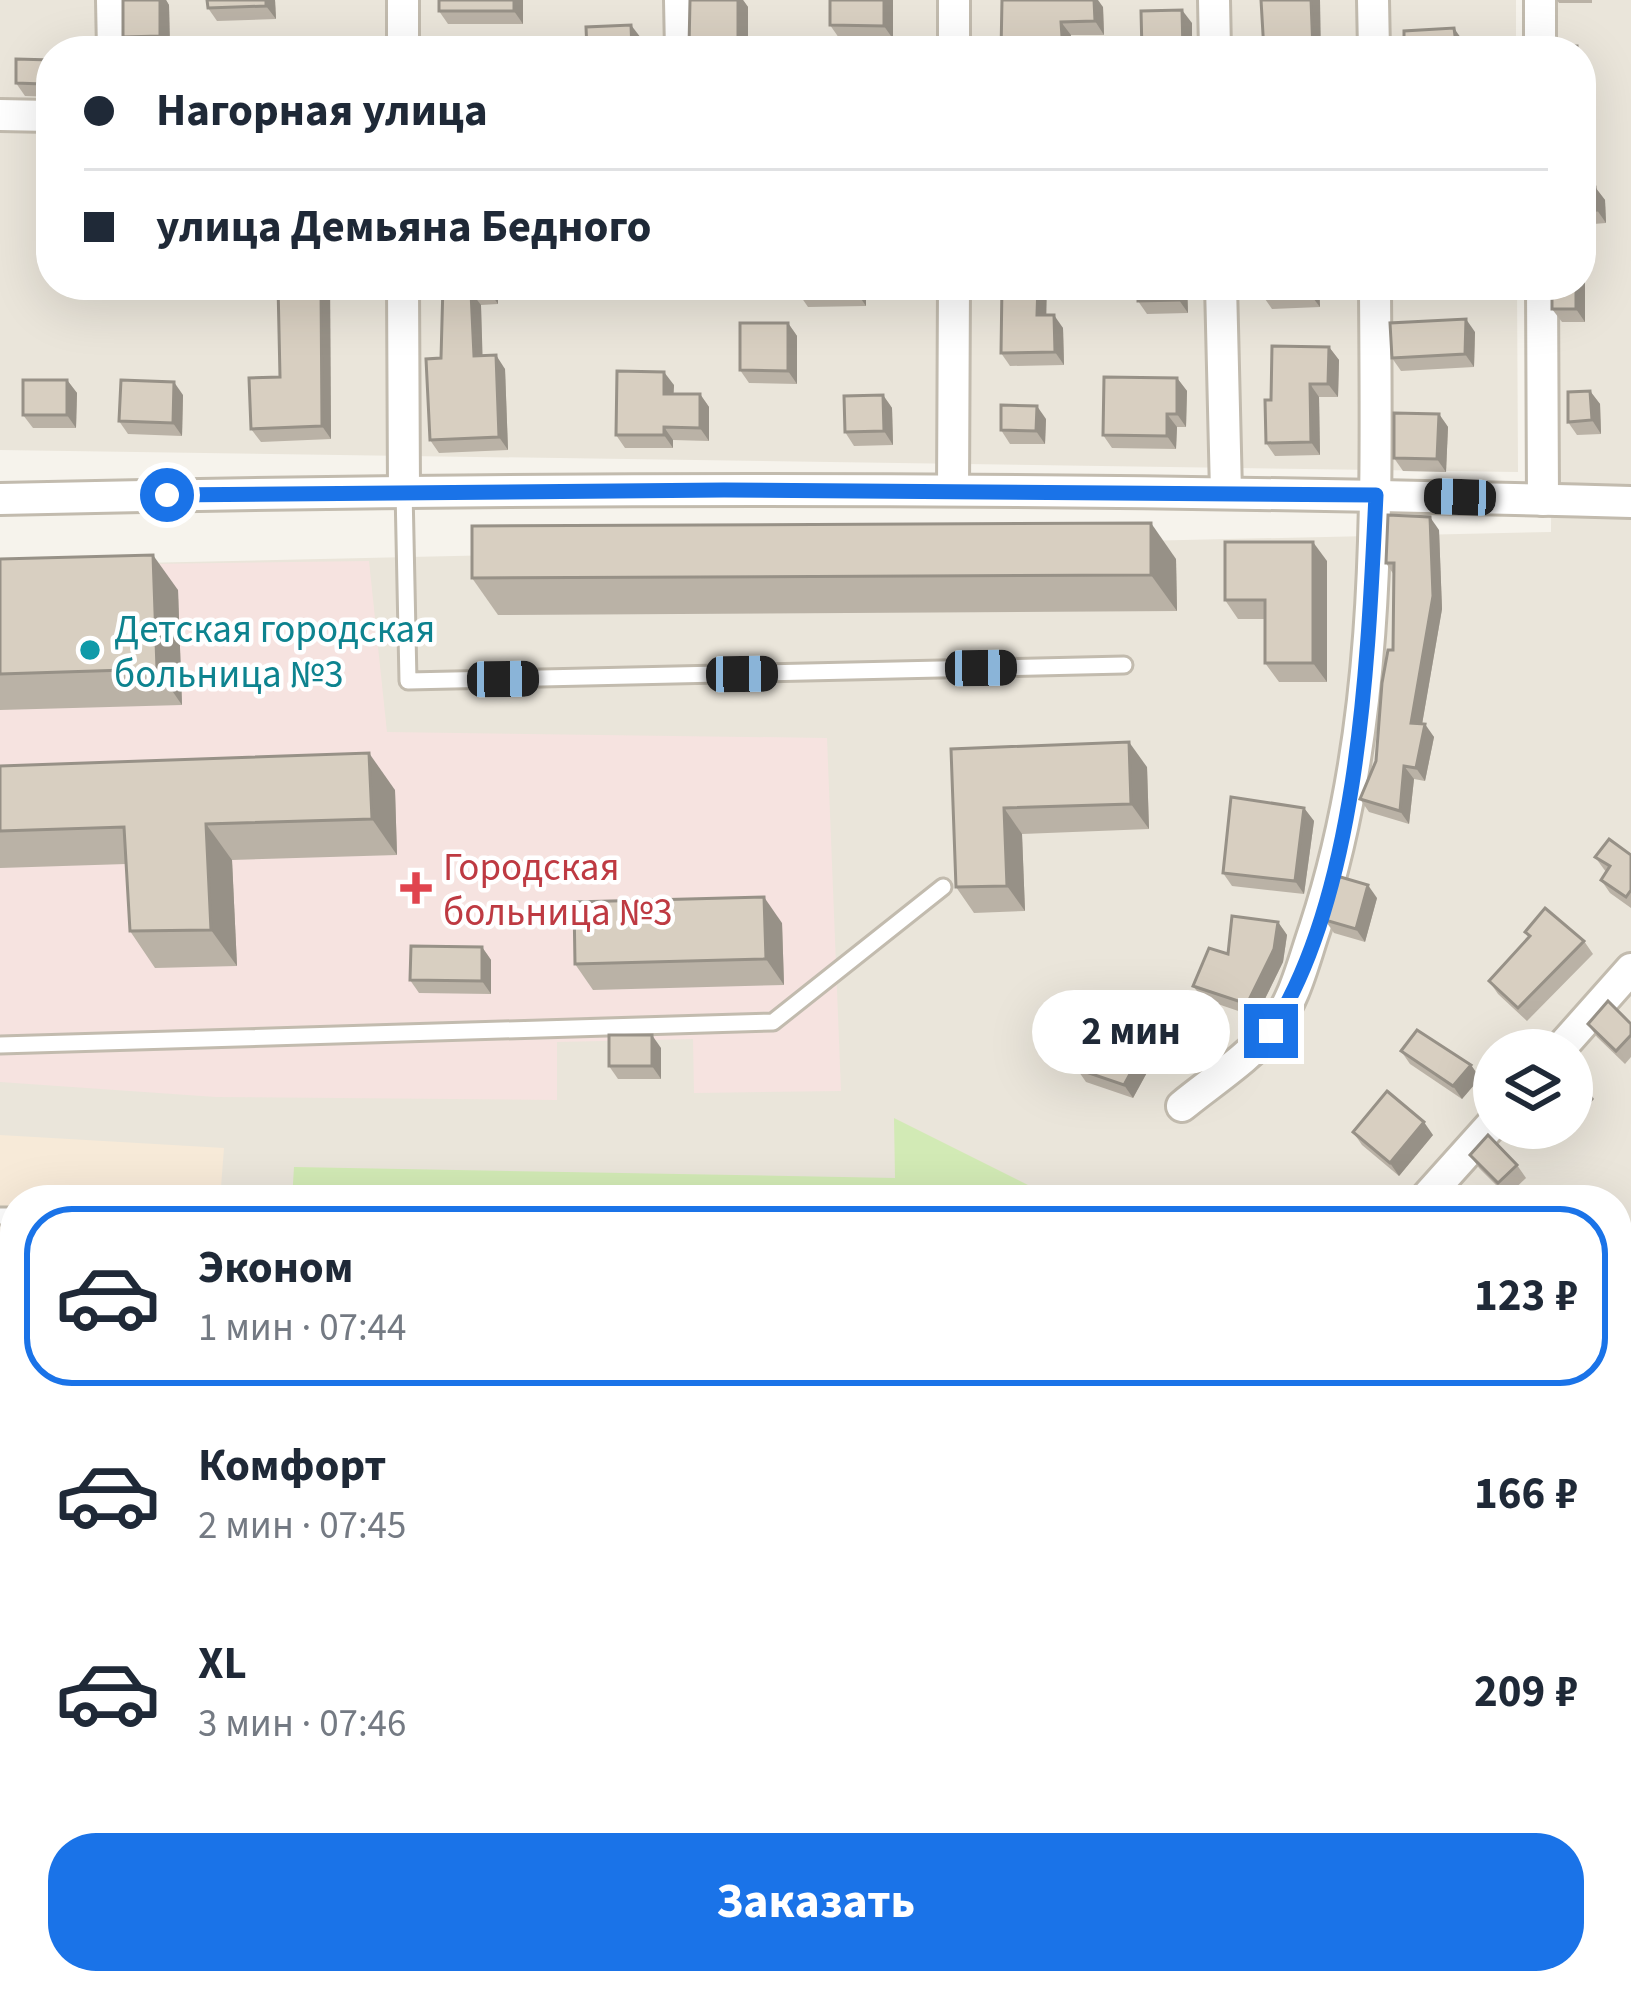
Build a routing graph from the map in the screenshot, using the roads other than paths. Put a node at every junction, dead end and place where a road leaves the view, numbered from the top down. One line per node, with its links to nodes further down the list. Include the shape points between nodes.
1 (112, 0): 8 (street)
2 (403, 0): 9 (street)
3 (680, 0): 10 (street)
4 (954, 0): 11 (street)
5 (1214, 0): 12 (street)
6 (1373, 0): 13 (street)
7 (1540, 0): 14 (street)
8 (113, 36)
9 (403, 36)
10 (681, 36)
11 (954, 36)
12 (1215, 36)
13 (1374, 36)
14 (1540, 36)
15 (0, 115): 16 (street)
16 (36, 116)
17 (403, 300): 22 (street)
18 (953, 300): 23 (street)
19 (1221, 300): 24 (street)
20 (1375, 300): 25 (street)
21 (1542, 300): 27 (street)
22 (404, 490): 23 (street); 26 (street); 29 (lane, via 408,681)
23 (953, 490): 24 (street)
24 (1226, 493): 25 (street)
25 (1376, 495): 27 (street); 34 (street, via 1366,688 1322,906 1292,999 1271,1031)
26 (0, 499)
27 (1543, 500): 28 (street)
28 (1631, 502)
29 (1124, 665)
30 (943, 887): 33 (lane, via 773,1022)
31 (1631, 969): 32 (street)
32 (1577, 1029)
33 (0, 1045)
34 (1182, 1106)
35 (1473, 1145): 36 (street)
36 (1437, 1185)

